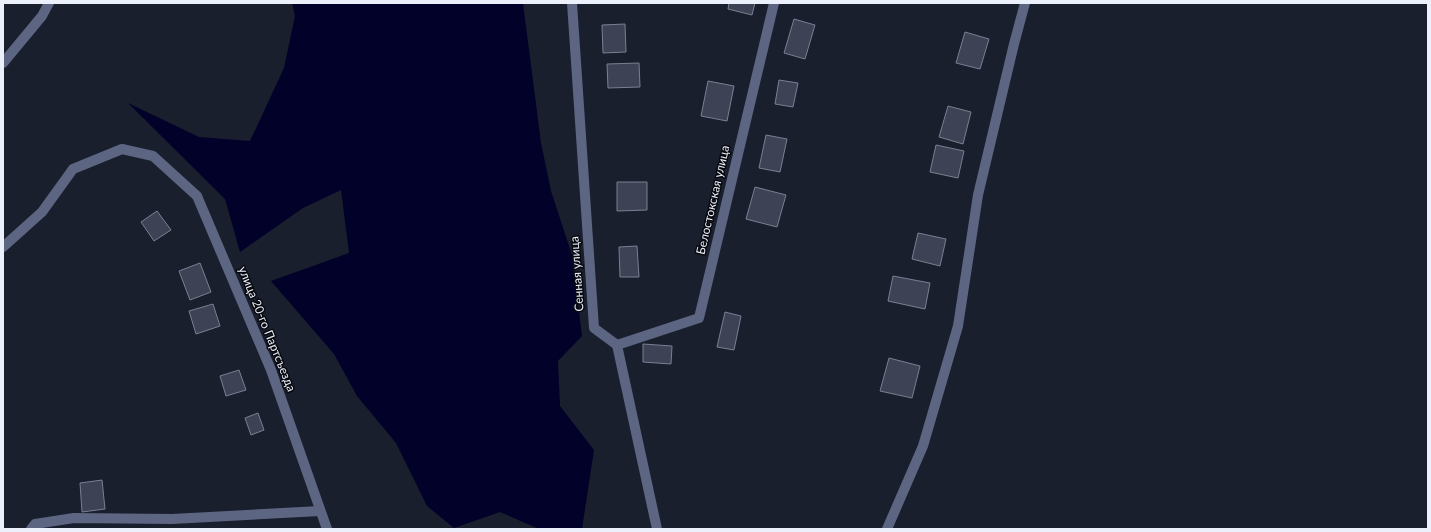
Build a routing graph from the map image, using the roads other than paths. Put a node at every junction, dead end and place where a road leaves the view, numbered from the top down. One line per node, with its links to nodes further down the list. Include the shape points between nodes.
1 (49, 3): 5 (street, via 42,16)
2 (572, 3): 7 (street, Сенная улица, via 594,328)
3 (774, 3): 7 (street, Белостокская улица, via 699,318)
4 (1025, 3): 12 (street, via 978,195 958,326 923,446)
5 (3, 63)
6 (3, 247): 8 (street, улица 20-го Партсъезда, via 42,212 73,169 122,149 154,156 197,196 271,370)
7 (617, 345): 11 (street)
8 (320, 511): 9 (street, via 172,519 74,518 36,524); 10 (street, улица 20-го Партсъезда)
9 (31, 529)
10 (327, 529)
11 (657, 529)
12 (887, 529)

